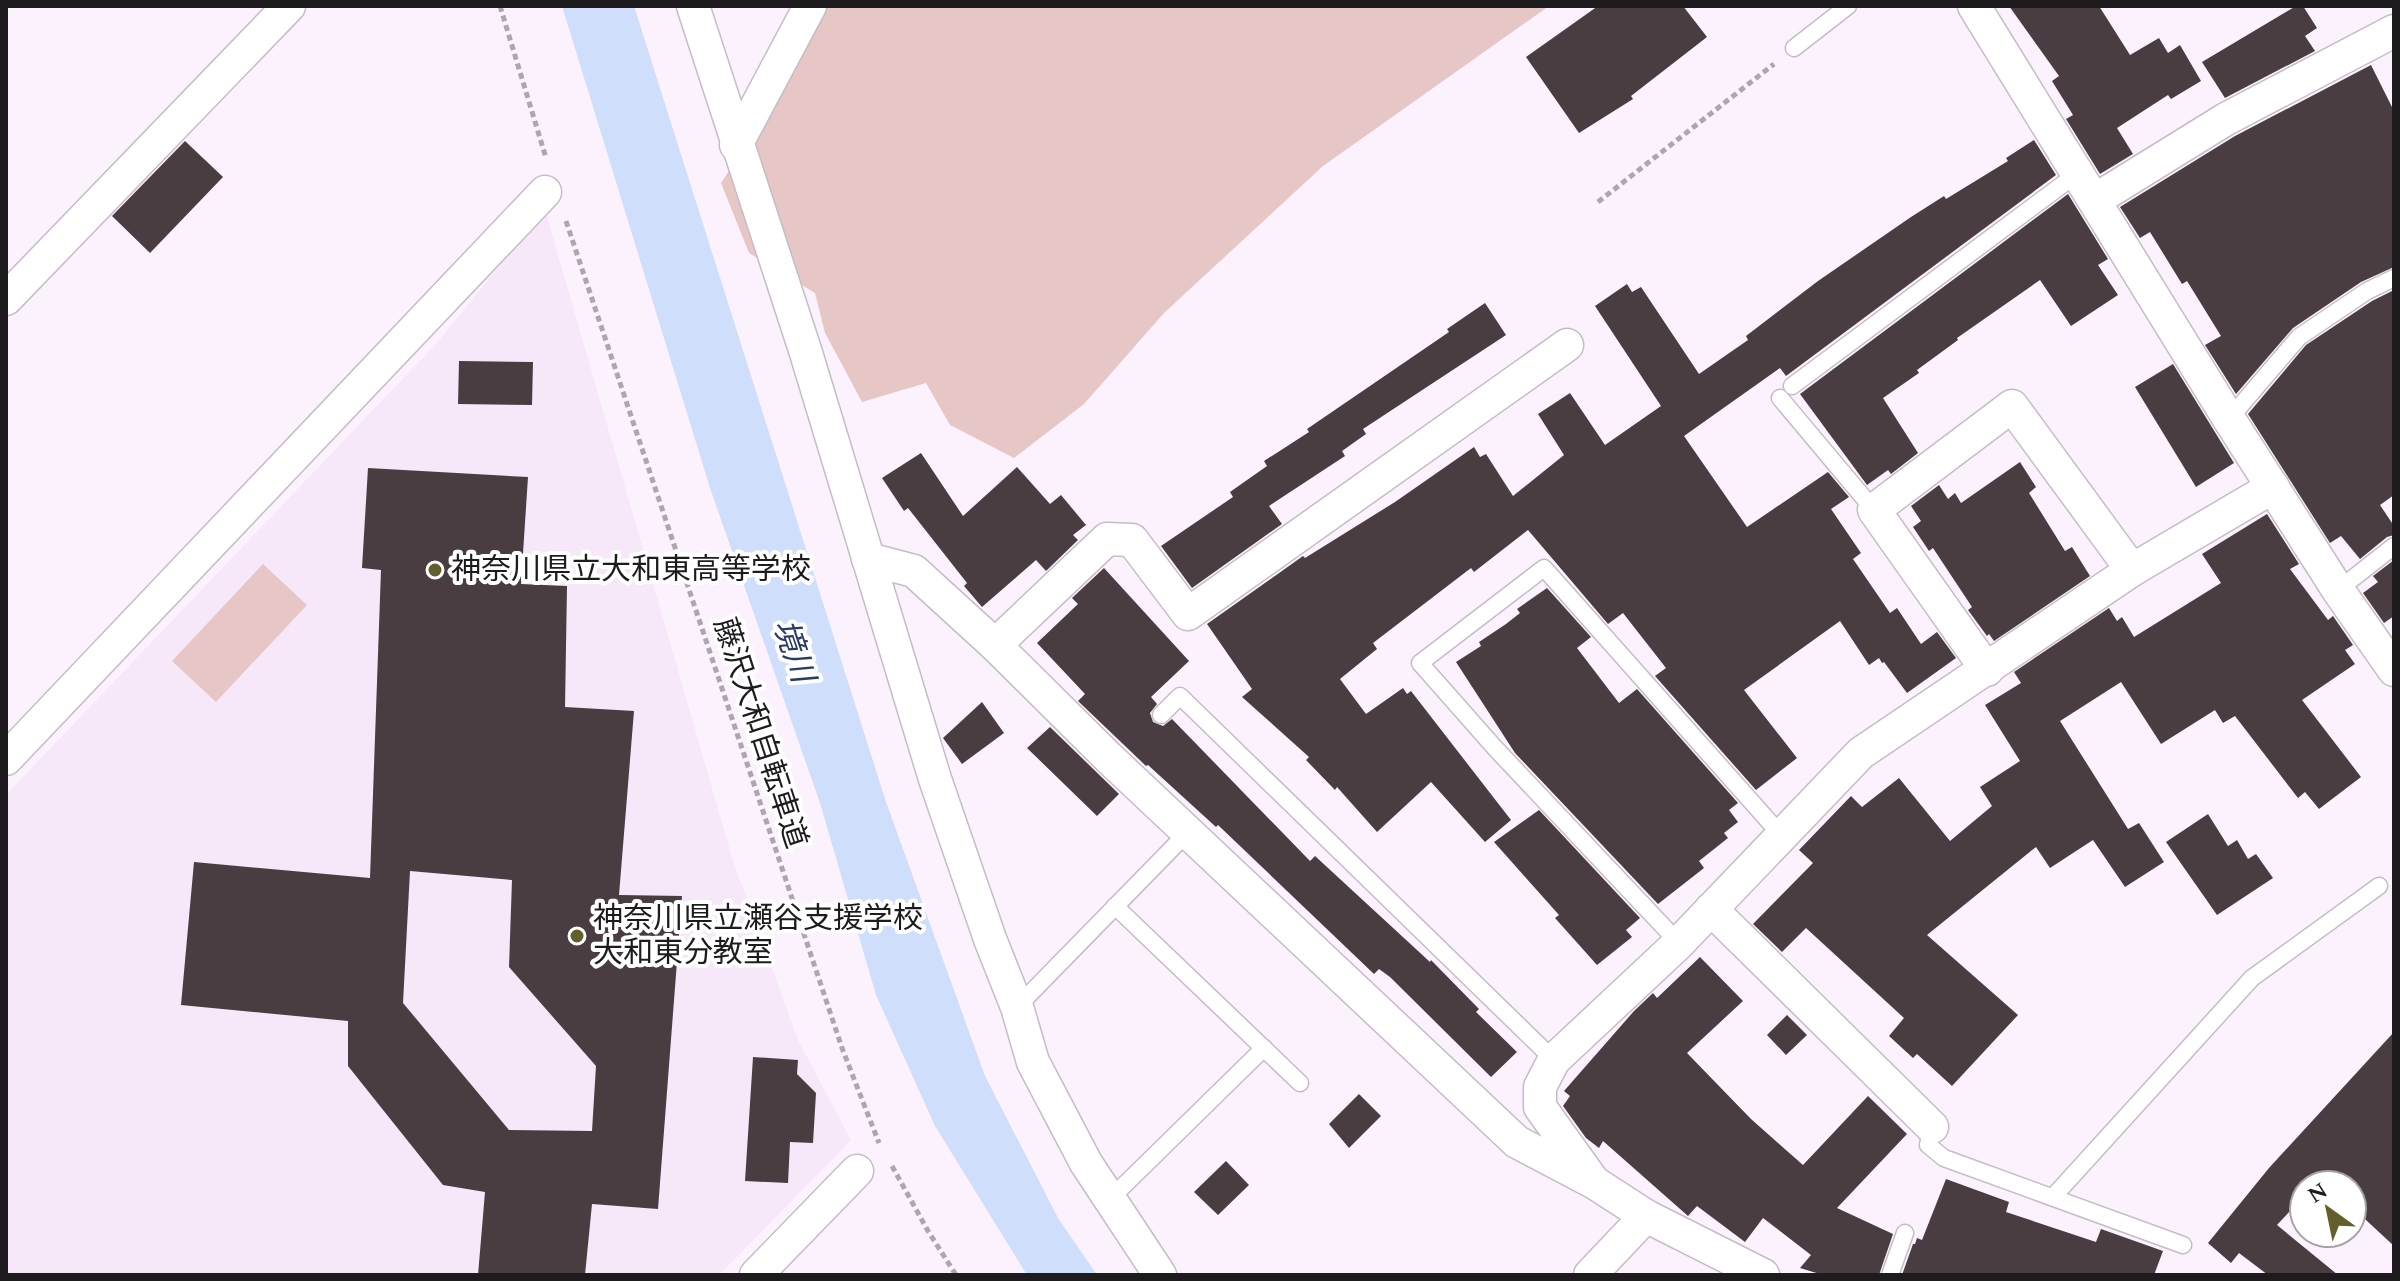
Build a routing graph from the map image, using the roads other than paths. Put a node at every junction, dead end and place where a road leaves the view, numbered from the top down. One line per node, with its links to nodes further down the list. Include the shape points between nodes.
1 (289, 6): 13 (street)
2 (693, 6): 8 (street)
3 (810, 6): 8 (street)
4 (1848, 6): 7 (lane)
5 (1974, 6): 9 (street)
6 (2391, 42): 11 (street, via 2226,119)
7 (1794, 48)
8 (736, 145): 19 (street)
9 (2078, 173): 11 (street); 17 (lane, via 1786,392)
10 (553, 192): 26 (street)
11 (2095, 200): 15 (street)
12 (2394, 278): 15 (lane, via 2299,337)
13 (6, 299)
14 (1567, 345): 22 (street, via 1188,614 1132,540 1107,539)
15 (2229, 419): 16 (street)
16 (2273, 487): 20 (street); 21 (street)
17 (1874, 510): 20 (street, via 2012,406); 23 (street)
18 (2394, 546): 21 (lane)
19 (868, 559): 22 (street, via 914,571); 33 (street, via 935,779)
20 (2132, 570): 23 (street)
21 (2338, 590): 24 (street)
22 (995, 645): 27 (street)
23 (1987, 670): 28 (street, via 1861,753)
24 (2394, 670)
25 (1161, 715): 35 (lane, via 1180,696)
26 (6, 759)
27 (1189, 831): 30 (lane); 39 (street, via 1517,1142)
28 (1781, 835): 31 (street); 32 (lane, via 1544,568 1420,663)
29 (2379, 886): 40 (lane, via 2252,978)
30 (1115, 906): 33 (lane); 34 (lane)
31 (1711, 909): 32 (street); 37 (street)
32 (1679, 943): 35 (street)
33 (1017, 1007): 41 (street, via 1033,1062)
34 (1264, 1048): 36 (lane); 41 (lane)
35 (1554, 1060): 39 (street, via 1540,1087 1540,1107)
36 (1300, 1083)
37 (1932, 1127): 40 (lane, via 1928,1145 1944,1158)
38 (857, 1171): 45 (street)
39 (1595, 1183): 42 (street)
40 (2053, 1197): 44 (lane)
41 (1110, 1199): 46 (street)
42 (1646, 1216): 47 (street); 48 (street)
43 (1905, 1233): 49 (lane)
44 (2183, 1245)
45 (756, 1275)
46 (1160, 1275)
47 (1590, 1275)
48 (1763, 1275)
49 (1890, 1275)

